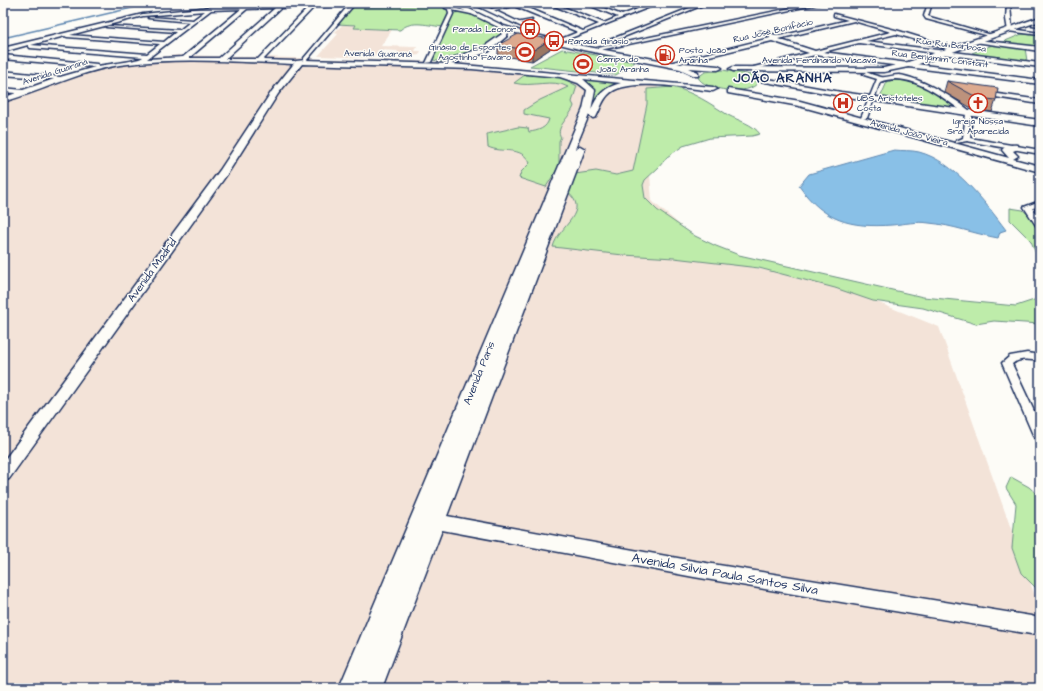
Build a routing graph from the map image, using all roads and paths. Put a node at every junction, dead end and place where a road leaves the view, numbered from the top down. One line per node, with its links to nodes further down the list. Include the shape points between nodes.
1 (436, 3): 10 (street); 13 (street)
2 (474, 3): 20 (street)
3 (549, 3): 36 (street)
4 (586, 3): 26 (street)
5 (623, 3): 21 (street)
6 (657, 3): 21 (street)
7 (706, 3): 53 (street)
8 (821, 3): 57 (street)
9 (928, 3): 48 (street, via 928,18)
10 (444, 4): 19 (street)
11 (517, 4): 20 (street); 42 (street)
12 (1008, 4): 30 (street)
13 (352, 5): 15 (street); 73 (street, Avenida Madrid)
14 (313, 6): 15 (street); 17 (street); 72 (street)
15 (344, 6): 73 (street, Avenida Madrid)
16 (246, 7): 17 (street); 18 (street); 70 (street)
17 (279, 7): 71 (street)
18 (211, 8): 22 (street); 34 (street)
19 (451, 8): 23 (street); 23 (street); 75 (street)
20 (490, 10): 27 (street)
21 (642, 10): 26 (street)
22 (165, 12): 25 (street); 28 (street, via 157,16)
23 (476, 14): 29 (street)
24 (836, 15): 32 (street, Rua Rui Barbosa)
25 (134, 17): 28 (street); 38 (street)
26 (623, 17): 36 (street)
27 (507, 18): 29 (street, via 507,21 515,25 505,26); 35 (street)
28 (159, 19): 34 (street)
29 (484, 19): 39 (street)
30 (1008, 19): 37 (street); 40 (street)
31 (1040, 19): 37 (street, Avenida Ferdinando Viacava)
32 (854, 20): 44 (street, Rua Rui Barbosa); 49 (street, Rua José Bonifácio)
33 (530, 21): 35 (street)
34 (194, 22): 41 (street)
35 (518, 23): 51 (street)
36 (603, 24): 42 (street)
37 (1036, 25): 40 (street, Avenida Ferdinando Viacava); 45 (street, Avenida Ferdinando Viacava)
38 (96, 26): 41 (street); 47 (street)
39 (502, 27): 66 (street, via 504,35 485,50); 87 (street, via 576,46 682,67)
40 (1010, 30): 45 (street); 48 (street, Avenida Ferdinando Viacava)
41 (181, 32): 56 (street)
42 (582, 32): 51 (street)
43 (760, 32): 50 (street)
44 (897, 32): 54 (street); 63 (street, Rua Rui Barbosa)
45 (1018, 32): 46 (street); 55 (street, Avenida Ferdinando Viacava)
46 (1040, 34)
47 (59, 36): 56 (street); 58 (street)
48 (993, 36): 52 (street, Avenida Ferdinando Viacava)
49 (783, 37): 50 (street, Rua José Bonifácio); 62 (street, Rua Benjamim Constant)
50 (772, 38): 65 (street); 78 (street, Rua José Bonifácio)
51 (563, 40): 59 (street)
52 (977, 41): 55 (street); 63 (street, Avenida Ferdinando Viacava)
53 (607, 42): 57 (street); 59 (street)
54 (860, 42): 62 (street); 64 (street, Rua Rui Barbosa)
55 (987, 43): 60 (street); 63 (street, Avenida Ferdinando Viacava)
56 (163, 44): 68 (street)
57 (617, 44): 59 (street)
58 (22, 45): 61 (street); 68 (street)
59 (597, 47): 78 (street)
60 (1040, 49)
61 (3, 50)
62 (826, 50): 65 (street); 67 (street, Rua Benjamim Constant)
63 (957, 51): 64 (street, Avenida Ferdinando Viacava); 80 (street, Rua Rui Barbosa); 81 (street, Avenida Ferdinando Viacava)
64 (945, 52): 83 (street, Avenida Ferdinando Viacava)
65 (815, 53): 67 (street, Rua Benjamim Constant); 85 (street)
66 (471, 55): 76 (street); 79 (street, via 465,60)
67 (838, 55): 83 (street, Rua Benjamim Constant)
68 (147, 56): 74 (street)
69 (3, 57): 82 (street)
70 (184, 59): 71 (street, Avenida Guaraná); 74 (street, Avenida Guaraná)
71 (221, 59): 72 (street, Avenida Guaraná)
72 (260, 60): 73 (street, Avenida Guaraná)
73 (301, 60): 75 (street, Avenida Guaraná); 77 (street, Avenida Guaraná); 90 (street, Avenida Madrid)
74 (143, 61): 82 (street, Avenida Guaraná)
75 (428, 62): 76 (street, Avenida Guaraná)
76 (449, 62): 79 (street, Avenida Guaraná)
77 (329, 63): 79 (street, Avenida Guaraná); 90 (street, via 311,64)
78 (672, 63): 87 (street)
79 (469, 65): 87 (street, Avenida Guaraná, via 668,82 679,82); 88 (street, Avenida Guaraná)
80 (1040, 65)
81 (920, 66): 83 (street, Avenida Ferdinando Viacava); 95 (street, Rua Benjamim Constant)
82 (104, 67): 91 (street, Avenida Guaraná)
83 (907, 67): 85 (street, Avenida Ferdinando Viacava, via 872,71); 89 (street, Avenida Ferdinando Viacava); 92 (street)
84 (733, 69): 85 (street, Avenida Ferdinando Viacava); 87 (street, Avenida Guaraná, via 718,68); 94 (street)
85 (748, 70)
86 (3, 73): 91 (street)
87 (694, 73): 98 (street, via 699,84)
88 (560, 74): 96 (street, Avenida Guaraná); 117 (street, Avenida Paris, via 584,83 591,90)
89 (866, 74): 93 (street); 94 (street, Avenida Ferdinando Viacava, via 774,73)
90 (288, 75): 121 (street, Avenida Madrid, via 219,178)
91 (62, 78): 102 (street, Avenida Guaraná)
92 (901, 78): 93 (street); 97 (street)
93 (881, 79): 105 (street, via 876,83)
94 (758, 82): 101 (street); 105 (street); 108 (street, Avenida João Vieira, via 762,93)
95 (1040, 82)
96 (639, 83): 98 (street, Avenida Guaraná); 117 (street, Avenida Paris, via 612,88 602,95)
97 (930, 87): 99 (street); 107 (street)
98 (713, 89): 101 (street, Avenida Guaraná)
99 (946, 89)
100 (3, 90): 102 (street)
101 (731, 91): 115 (street, Avenida João Vieira, via 800,104)
102 (26, 92): 104 (street, Avenida Guaraná)
103 (977, 93): 106 (street)
104 (3, 100)
105 (871, 100): 107 (street); 108 (street)
106 (1040, 102)
107 (969, 114): 109 (street); 110 (street); 111 (street)
108 (864, 118): 111 (street, Avenida João Vieira)
109 (1040, 123)
110 (1040, 127)
111 (962, 141): 112 (street, Avenida João Vieira)
112 (1014, 152): 113 (street); 114 (street, Avenida João Vieira)
113 (1040, 152)
114 (1040, 163)
115 (1040, 169)
116 (1040, 203): 118 (street, via 1028,207)
117 (550, 212): 122 (street, Avenida Paris)
118 (1040, 225)
119 (1040, 358): 120 (street, via 1016,357 1007,363)
120 (1039, 431)
121 (3, 475)
122 (428, 520): 123 (street, Avenida Silvia Paula Santos Silva, via 694,569); 124 (street, Avenida Paris); 125 (street, Avenida Paris)
123 (1032, 626)
124 (350, 688)
125 (371, 688)

